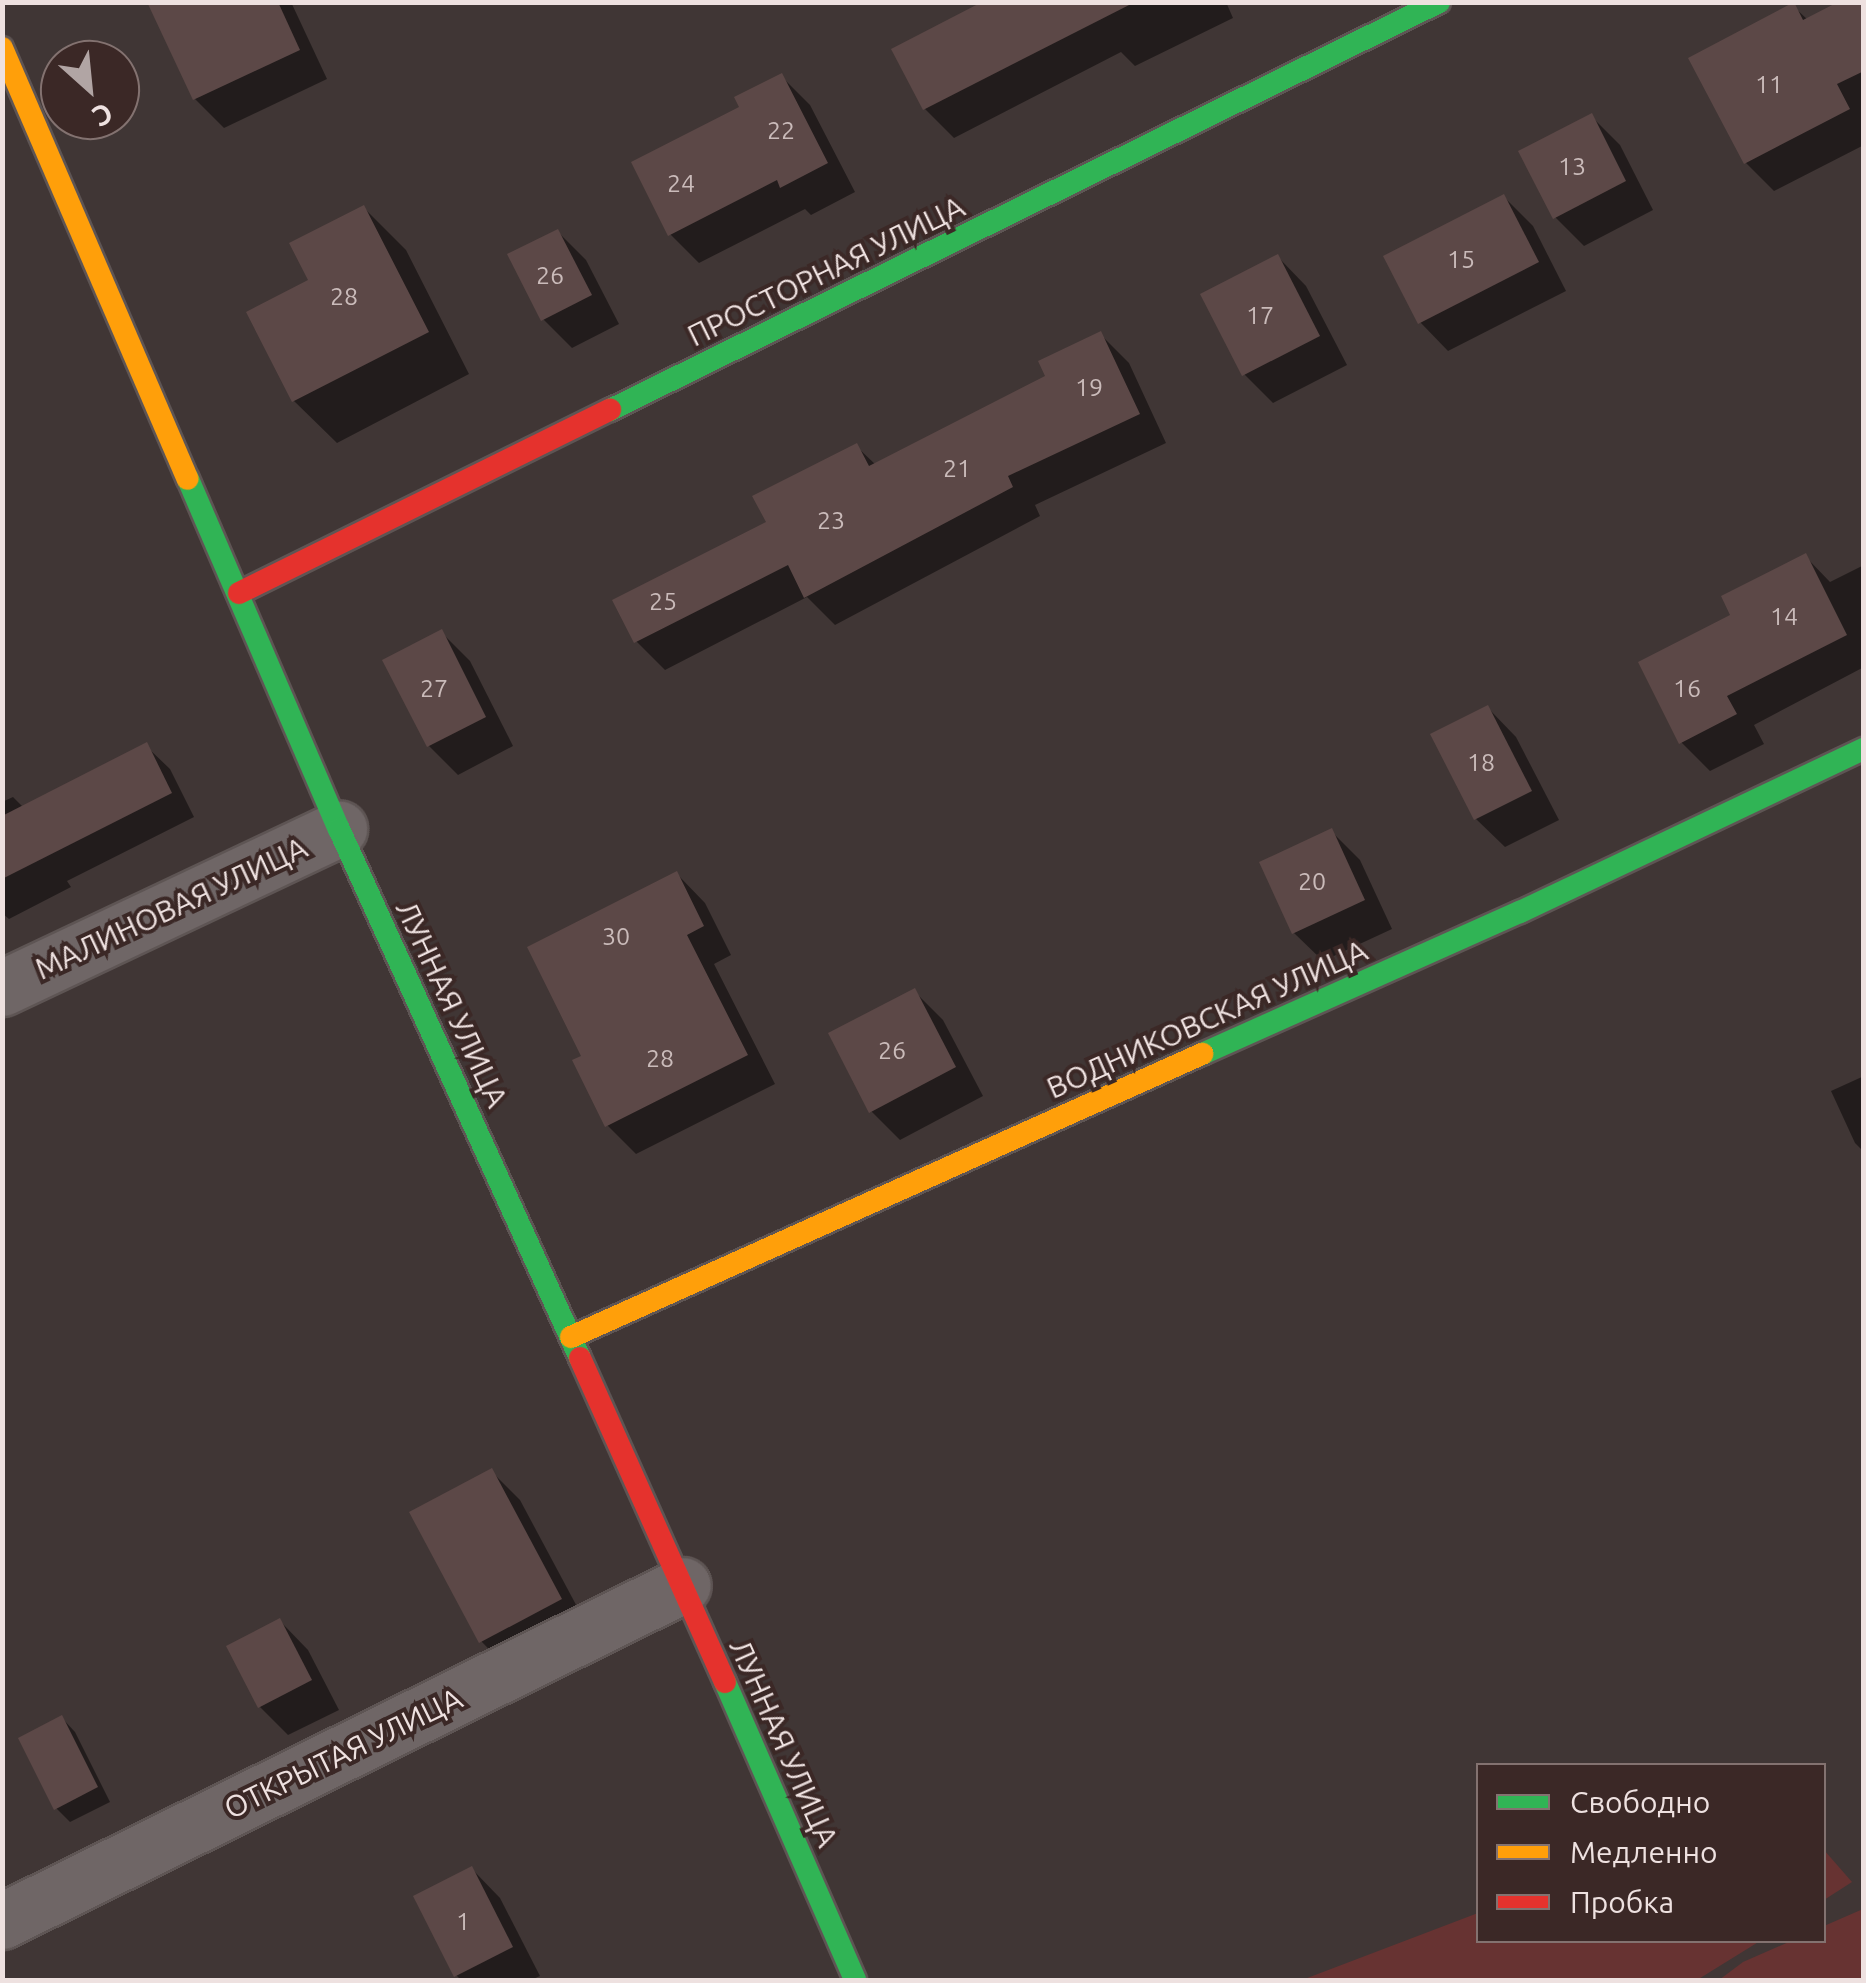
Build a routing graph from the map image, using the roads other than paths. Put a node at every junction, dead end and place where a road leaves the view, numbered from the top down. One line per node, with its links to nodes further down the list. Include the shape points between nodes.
1 (1439, 2): 3 (street, ПРОСТОРНАЯ УЛИЦА)
2 (2, 48): 3 (street, ЛУННАЯ УЛИЦА)
3 (240, 593): 5 (street, ЛУННАЯ УЛИЦА)
4 (1864, 749): 7 (street, ВОДНИКОВСКАЯ УЛИЦА, via 1520,912)
5 (339, 829): 6 (street, МАЛИНОВАЯ УЛИЦА); 7 (street, ЛУННАЯ УЛИЦА)
6 (2, 988)
7 (571, 1337): 8 (street, ЛУННАЯ УЛИЦА)
8 (683, 1585): 9 (street, ОТКРЫТАЯ УЛИЦА); 10 (street, ЛУННАЯ УЛИЦА)
9 (2, 1921)
10 (855, 1980)

